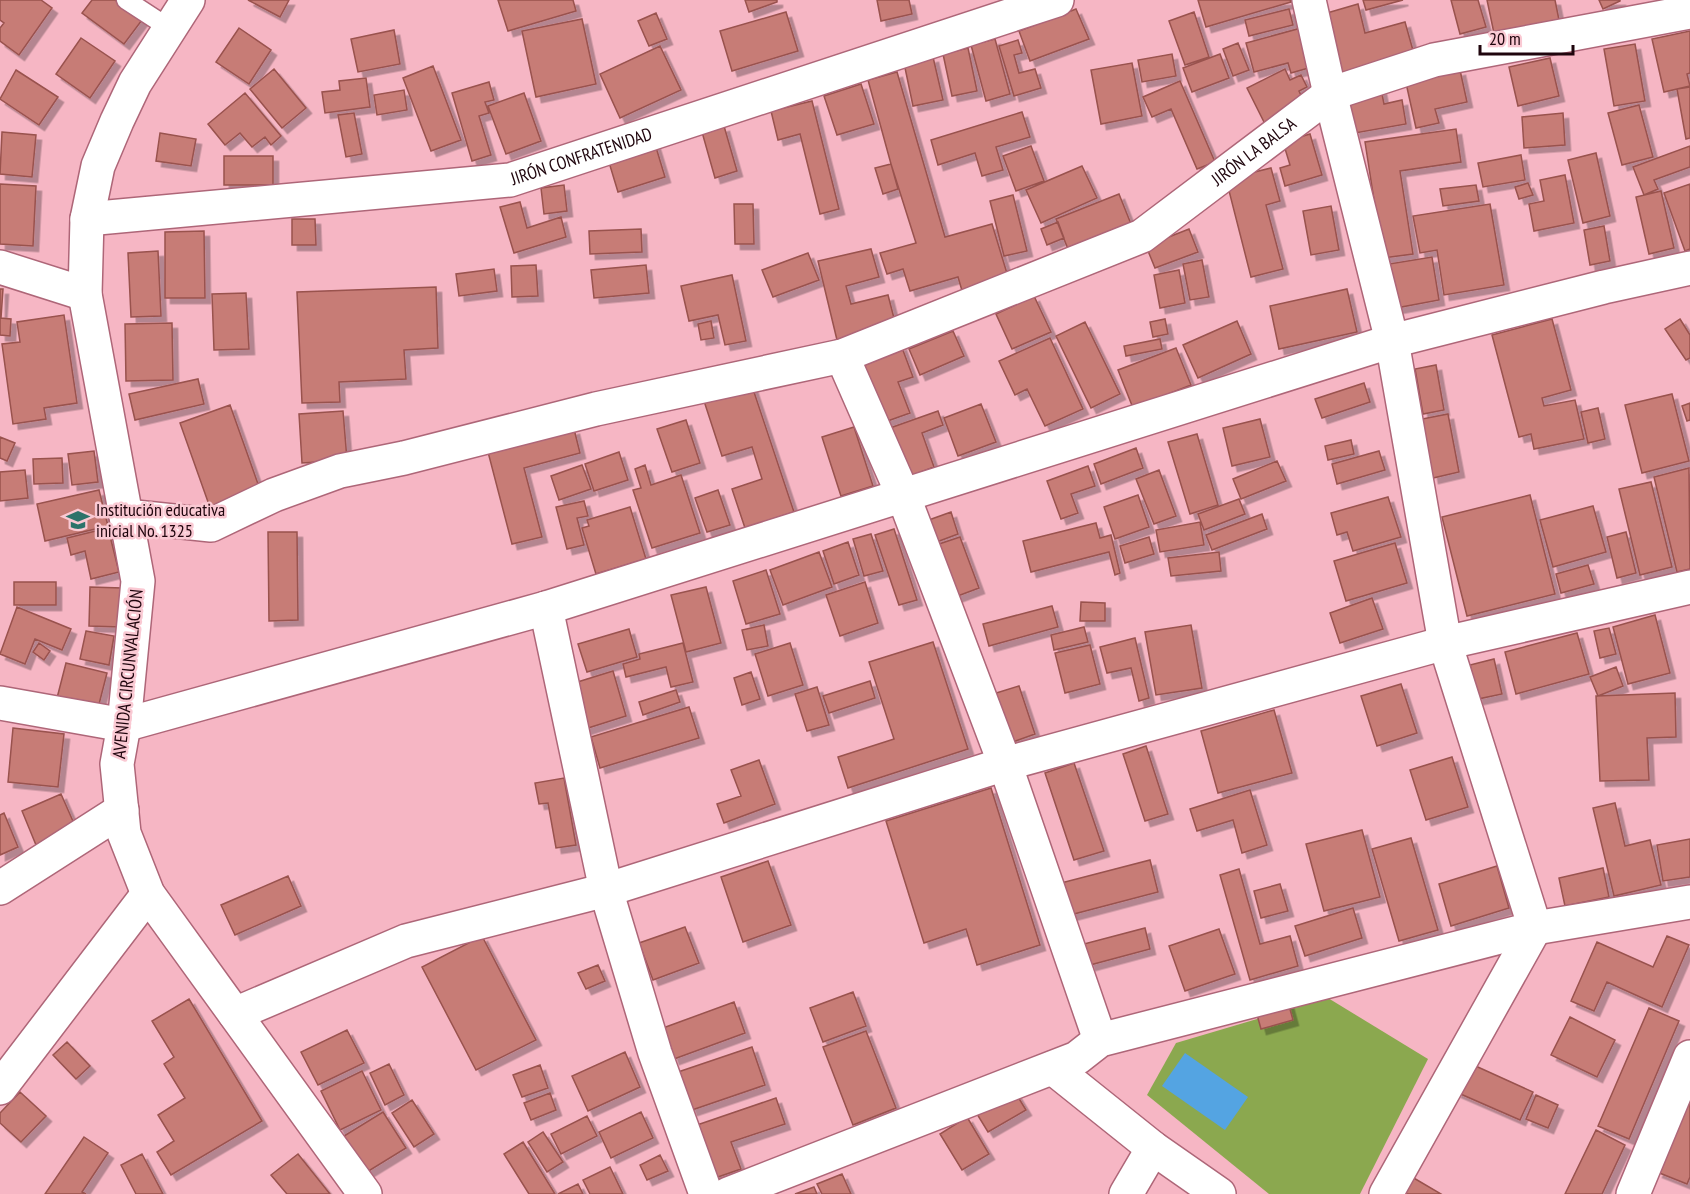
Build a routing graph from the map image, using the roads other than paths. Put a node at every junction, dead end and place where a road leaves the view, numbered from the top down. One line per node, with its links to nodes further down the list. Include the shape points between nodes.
1 (126, 0): 6 (lane)
2 (188, 0): 6 (street, AVENIDA CIRCUNVALACIÓN)
3 (1057, 0): 8 (street, JIRÓN CONFRATENIDAD, via 510,180)
4 (1309, 0): 7 (street)
5 (1690, 12): 7 (street, JIRÓN LA BALSA, via 1434,60)
6 (170, 28): 8 (street, AVENIDA CIRCUNVALACIÓN, via 135,83 98,166)
7 (1330, 94): 12 (street); 13 (street, JIRÓN LA BALSA, via 1142,236)
8 (87, 219): 11 (street, AVENIDA CIRCUNVALACIÓN)
9 (0, 267): 11 (street)
10 (1690, 268): 12 (street)
11 (84, 294): 15 (street, AVENIDA CIRCUNVALACIÓN)
12 (1392, 341): 14 (street); 18 (street)
13 (842, 356): 14 (street); 15 (street, JIRÓN LA BALSA, via 596,409 340,471 274,495 211,525)
14 (903, 495): 17 (street); 21 (street)
15 (126, 516): 20 (street, AVENIDA CIRCUNVALACIÓN, via 138,580)
16 (1690, 587): 18 (street)
17 (546, 608): 20 (street); 24 (street)
18 (1445, 643): 21 (street); 27 (street)
19 (0, 703): 20 (street)
20 (124, 725): 22 (street, AVENIDA CIRCUNVALACIÓN, via 117,764)
21 (1005, 764): 24 (street); 29 (street)
22 (122, 810): 23 (street); 25 (street, AVENIDA CIRCUNVALACIÓN, via 124,832)
23 (0, 888)
24 (606, 890): 28 (street, via 406,941); 35 (street, via 655,1053)
25 (148, 894): 28 (street, AVENIDA CIRCUNVALACIÓN); 32 (street)
26 (1690, 902): 27 (street)
27 (1535, 928): 29 (street); 39 (street)
28 (235, 1014): 34 (street, AVENIDA CIRCUNVALACIÓN)
29 (1100, 1040): 31 (street, via 1077,1058)
30 (1690, 1057): 40 (street)
31 (1053, 1068): 33 (street); 36 (street)
32 (0, 1088)
33 (1153, 1148): 37 (street); 38 (street)
34 (358, 1191)
35 (706, 1194)
36 (728, 1194)
37 (1126, 1194)
38 (1219, 1194)
39 (1386, 1194)
40 (1632, 1194)

